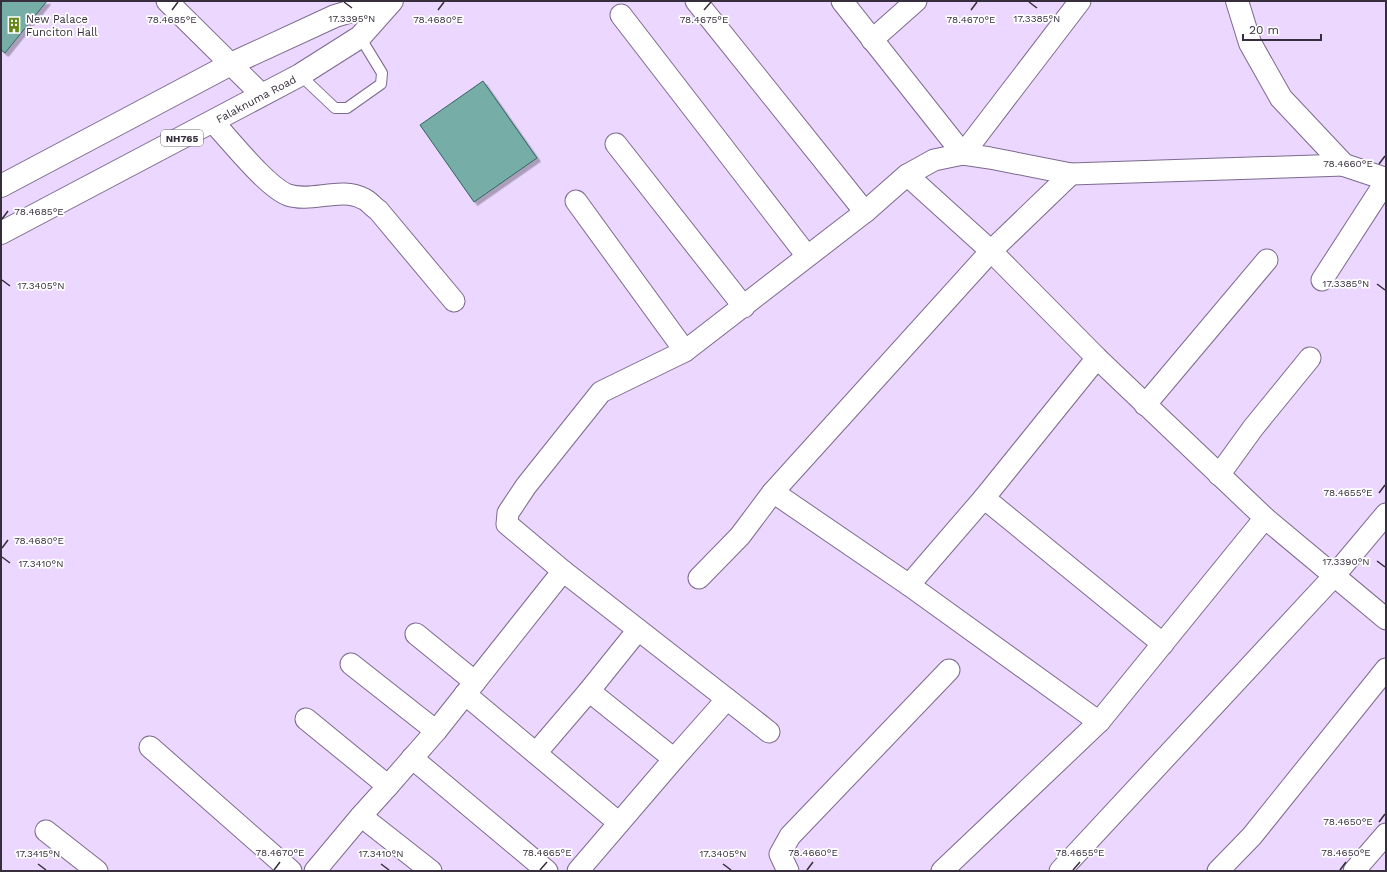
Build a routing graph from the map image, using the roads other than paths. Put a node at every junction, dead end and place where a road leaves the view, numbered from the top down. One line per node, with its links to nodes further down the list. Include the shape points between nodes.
1 (167, 1): 12 (street)
2 (386, 1): 12 (main road, via 335,16)
3 (392, 1): 10 (main road, Falaknuma Road / NH765)
4 (696, 1): 24 (street)
5 (842, 1): 11 (street)
6 (916, 1): 11 (street)
7 (1080, 1): 17 (street)
8 (1237, 1): 18 (main road, via 1250,43 1281,98)
9 (621, 15): 27 (street)
10 (360, 37): 13 (main road, Falaknuma Road / NH765); 13 (lane, via 382,73 381,84 346,108 335,108)
11 (872, 40): 17 (street)
12 (231, 64): 14 (street); 22 (main road)
13 (300, 75): 14 (main road, Falaknuma Road / NH765)
14 (262, 95): 15 (main road, Falaknuma Road / NH765)
15 (213, 122): 25 (main road, Falaknuma Road / NH765); 30 (street, via 269,182 287,194 308,198 348,194 364,198 378,210)
16 (616, 144): 31 (street)
17 (963, 154): 19 (street); 20 (street, via 934,160)
18 (1344, 165): 19 (street); 21 (main road)
19 (1071, 174): 26 (street)
20 (907, 175): 24 (street); 26 (street)
21 (1386, 180): 29 (street)
22 (1, 186)
23 (576, 201): 32 (street)
24 (865, 212): 27 (street)
25 (1, 233)
26 (991, 251): 33 (street); 37 (street)
27 (807, 256): 31 (street)
28 (1267, 260): 35 (street)
29 (1322, 280)
30 (454, 300)
31 (744, 307): 32 (street)
32 (685, 351): 41 (street, via 601,392 508,512 507,524)
33 (1097, 358): 35 (street); 38 (street)
34 (1310, 358): 36 (street, via 1253,428)
35 (1145, 404): 36 (street)
36 (1219, 475): 40 (street)
37 (773, 492): 43 (street, via 740,536); 44 (street)
38 (984, 498): 44 (street); 48 (street)
39 (1386, 514): 42 (street)
40 (1265, 518): 42 (street); 48 (street)
41 (563, 571): 46 (street); 52 (street)
42 (1334, 576): 45 (street); 76 (street)
43 (699, 578)
44 (909, 585): 56 (street)
45 (1386, 619)
46 (638, 630): 53 (street); 54 (street)
47 (416, 634): 52 (street)
48 (1163, 644): 56 (street)
49 (351, 664): 57 (street)
50 (949, 670): 74 (street, via 790,836 780,854)
51 (1386, 670): 77 (street, via 1252,836)
52 (470, 688): 57 (street); 60 (street)
53 (589, 691): 60 (street); 62 (street)
54 (726, 699): 58 (street); 62 (street)
55 (306, 719): 63 (street)
56 (1099, 722): 75 (street)
57 (436, 731): 61 (street)
58 (769, 732)
59 (150, 748): 69 (street)
60 (536, 753): 65 (street)
61 (412, 758): 63 (street); 72 (street)
62 (674, 759): 65 (street)
63 (388, 786): 64 (street)
64 (361, 816): 70 (street); 71 (street)
65 (619, 823): 73 (street)
66 (46, 831): 68 (street)
67 (1386, 834): 78 (street)
68 (97, 871)
69 (292, 871)
70 (315, 871)
71 (431, 871)
72 (547, 871)
73 (578, 871)
74 (788, 871)
75 (942, 871)
76 (1060, 871)
77 (1218, 871)
78 (1354, 871)

